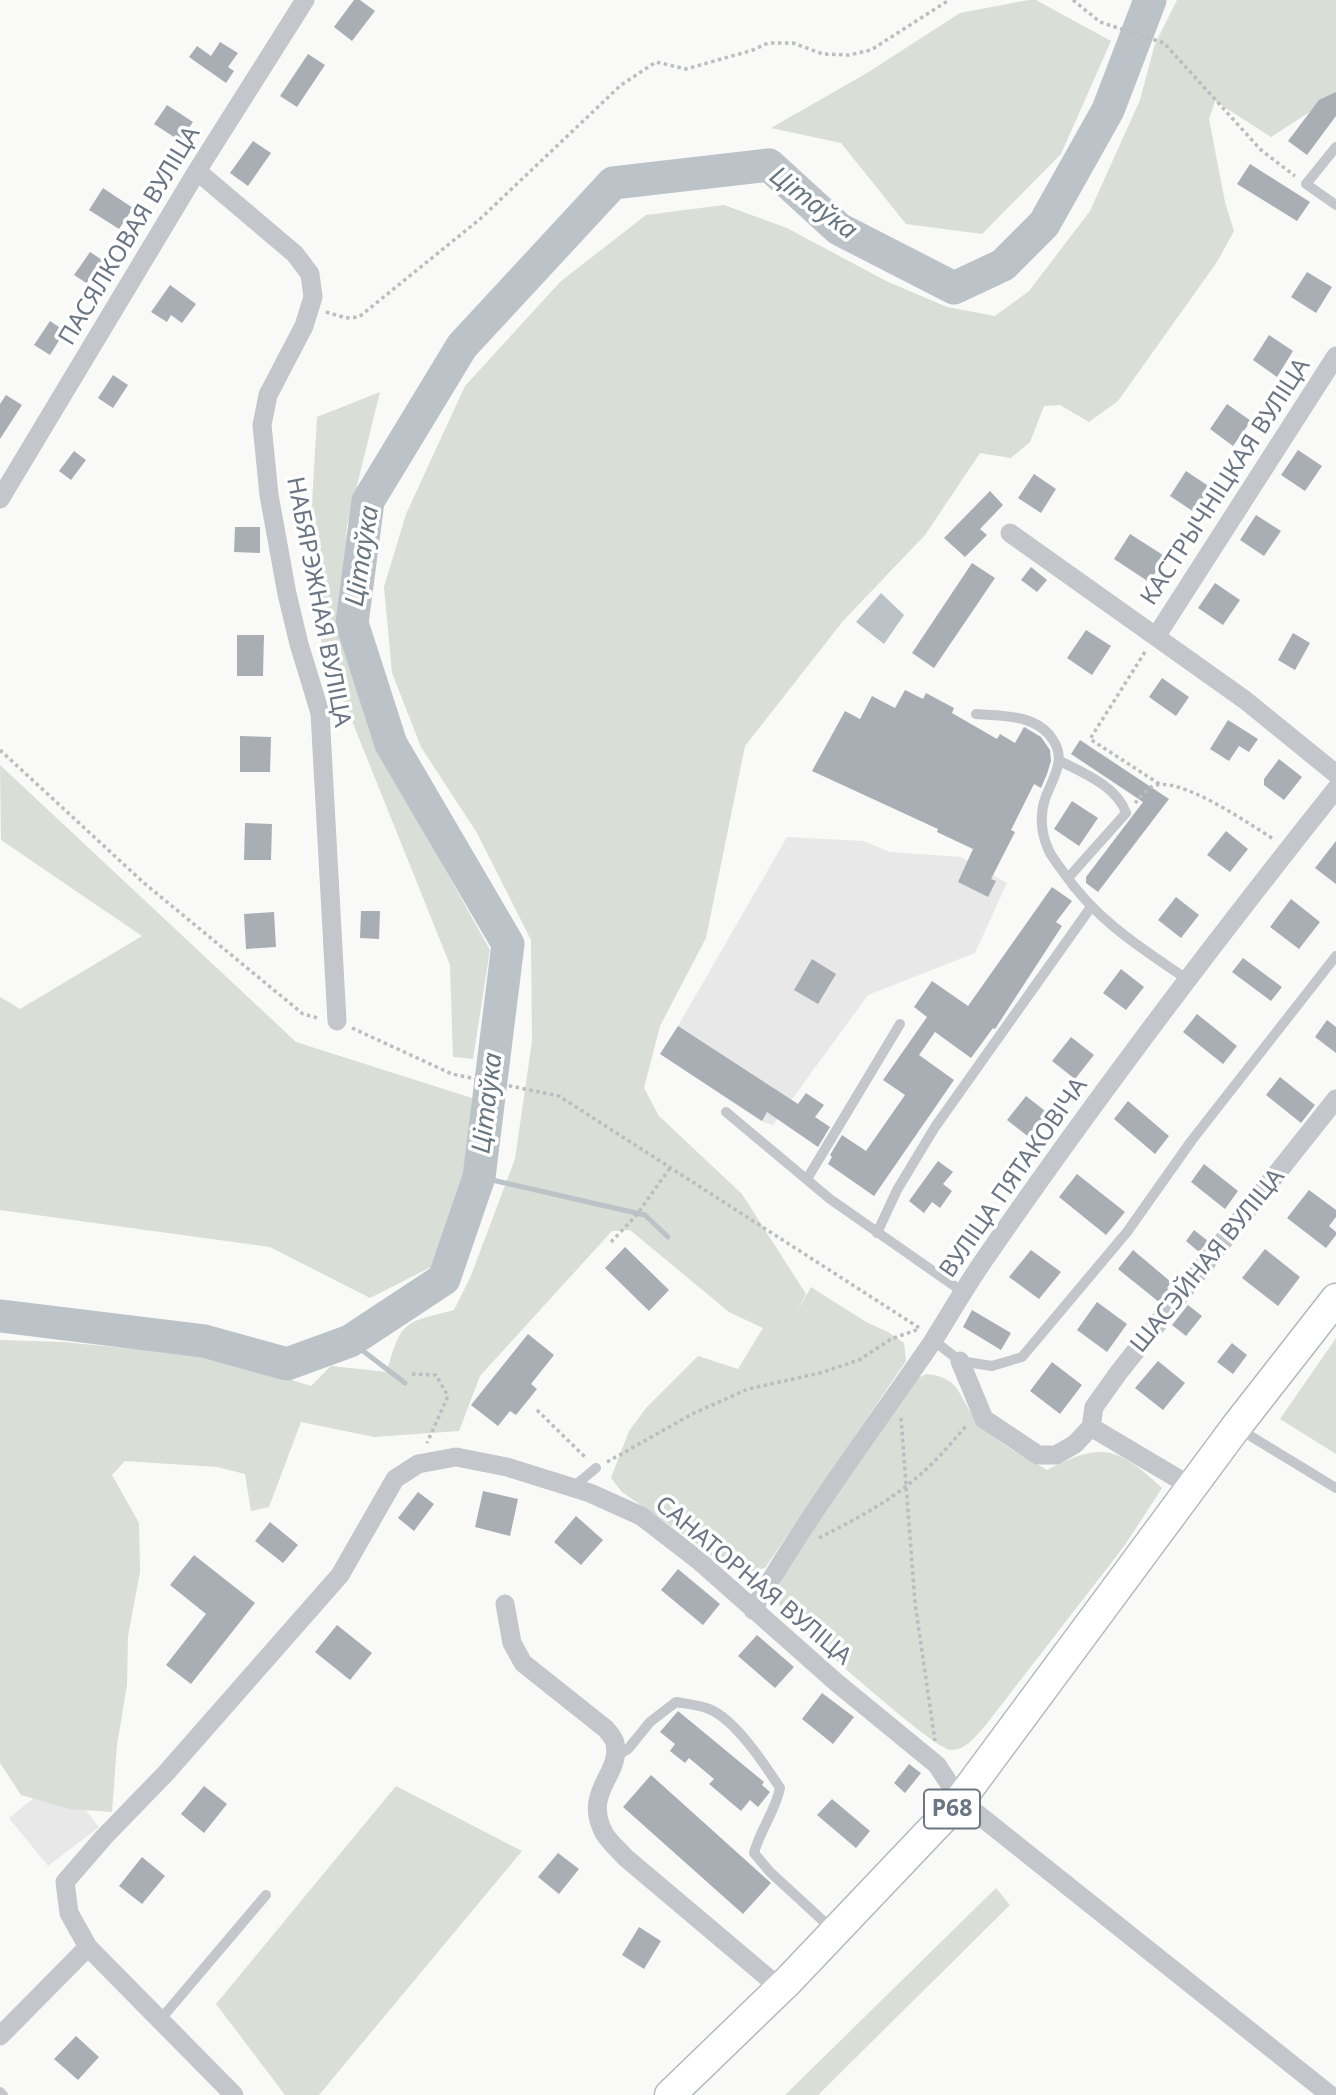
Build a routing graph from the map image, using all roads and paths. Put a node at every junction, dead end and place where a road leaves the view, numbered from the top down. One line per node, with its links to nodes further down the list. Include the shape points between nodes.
1 (305, 0): 5 (street, ПАСЯЛКОВАЯ ВУЛІЦА)
2 (949, 0): 8 (path, via 871,50 849,55 823,54 793,43 768,43 686,69 656,62 621,85 480,219 359,317 346,318)
3 (1073, 0): 6 (path, via 1100,22 1164,43 1261,150)
4 (1336, 147): 6 (lane)
5 (197, 171): 8 (street, НАБЯРЭЖНАЯ ВУЛІЦА, via 295,254 310,274); 10 (street, ПАСЯЛКОВАЯ ВУЛІЦА)
6 (1306, 184): 7 (lane)
7 (1336, 205)
8 (310, 307): 25 (street, НАБЯРЭЖНАЯ ВУЛІЦА, via 268,395 262,425 287,594 320,713)
9 (1336, 356): 12 (street, КАСТРЫЧНІЦКАЯ ВУЛІЦА)
10 (0, 499)
11 (1010, 533): 12 (street)
12 (1157, 635): 16 (street); 17 (path, via 1090,738)
13 (976, 714): 15 (lane, via 1017,717 1037,724 1059,748)
14 (0, 750): 25 (path, via 144,883 303,1014)
15 (1060, 761): 19 (lane, via 1098,781); 21 (lane, via 1044,801 1042,827 1047,848)
16 (1336, 774)
17 (1161, 785): 19 (path, via 1152,786); 20 (path, via 1192,791)
18 (1336, 789): 20 (street, ВУЛІЦА ПЯТАКОВІЧА)
19 (1126, 813): 21 (lane)
20 (1289, 848): 24 (street, ВУЛІЦА ПЯТАКОВІЧА)
21 (1068, 878): 22 (lane)
22 (1091, 907): 24 (lane, via 1121,935); 31 (lane, via 935,1127 897,1189)
23 (1336, 956): 36 (lane, via 1192,1140 1127,1232 1022,1357 992,1366)
24 (1188, 980): 33 (street, ВУЛІЦА ПЯТАКОВІЧА)
25 (337, 1021): 29 (path, via 452,1074 559,1096)
26 (900, 1024): 30 (lane)
27 (1336, 1099): 41 (street, ШАСЭЙНАЯ ВУЛІЦА, via 1119,1372 1094,1407)
28 (726, 1112): 30 (lane)
29 (670, 1168): 32 (path); 35 (path)
30 (807, 1179): 31 (lane)
31 (877, 1233): 33 (lane)
32 (611, 1242)
33 (963, 1293): 35 (street, ВУЛІЦА ПЯТАКОВІЧА)
34 (1336, 1299): 42 (main road, Р68)
35 (932, 1332): 36 (lane); 38 (street, ВУЛІЦА ПЯТАКОВІЧА); 44 (path, via 891,1339 859,1360 820,1373 748,1389 694,1413)
36 (960, 1361): 40 (street)
37 (412, 1374): 43 (path, via 436,1375 447,1396)
38 (900, 1385): 45 (path); 49 (street, ВУЛІЦА ПЯТАКОВІЧА)
39 (537, 1410): 44 (path)
40 (980, 1410): 41 (street, via 984,1419 1038,1455 1056,1455 1075,1444); 45 (path)
41 (1090, 1427): 46 (street)
42 (1236, 1427): 46 (main road, Р68); 48 (lane)
43 (418, 1464): 47 (street, САНАТОРНАЯ ВУЛІЦА, via 457,1457); 57 (street, САНАТОРНАЯ ВУЛІЦА, via 395,1479 340,1575 65,1882 69,1913)
44 (596, 1468): 47 (lane)
45 (906, 1486): 49 (path, via 872,1511); 53 (path, via 915,1603)
46 (1192, 1487): 54 (main road, Р68)
47 (573, 1488): 51 (street, САНАТОРНАЯ ВУЛІЦА, via 641,1516)
48 (1336, 1488)
49 (785, 1555): 51 (street, ВУЛІЦА ПЯТАКОВІЧА)
50 (505, 1604): 52 (street, via 512,1643 523,1663 606,1729 615,1741)
51 (753, 1609): 53 (street, САНАТОРНАЯ ВУЛІЦА)
52 (615, 1757): 56 (lane, via 676,1702 712,1710 738,1731 780,1788 754,1853); 58 (street, via 598,1797 597,1813 605,1835)
53 (937, 1765): 54 (street, САНАТОРНАЯ ВУЛІЦА)
54 (960, 1800): 56 (main road, Р68); 63 (street, САНАТОРНАЯ ВУЛІЦА)
55 (266, 1895): 59 (lane)
56 (835, 1932): 58 (main road, Р68)
57 (88, 1947): 59 (street); 60 (street)
58 (780, 1988): 62 (main road, Р68)
59 (160, 2020): 61 (street)
60 (0, 2036)
61 (234, 2095)
62 (670, 2095)
63 (1330, 2095)

